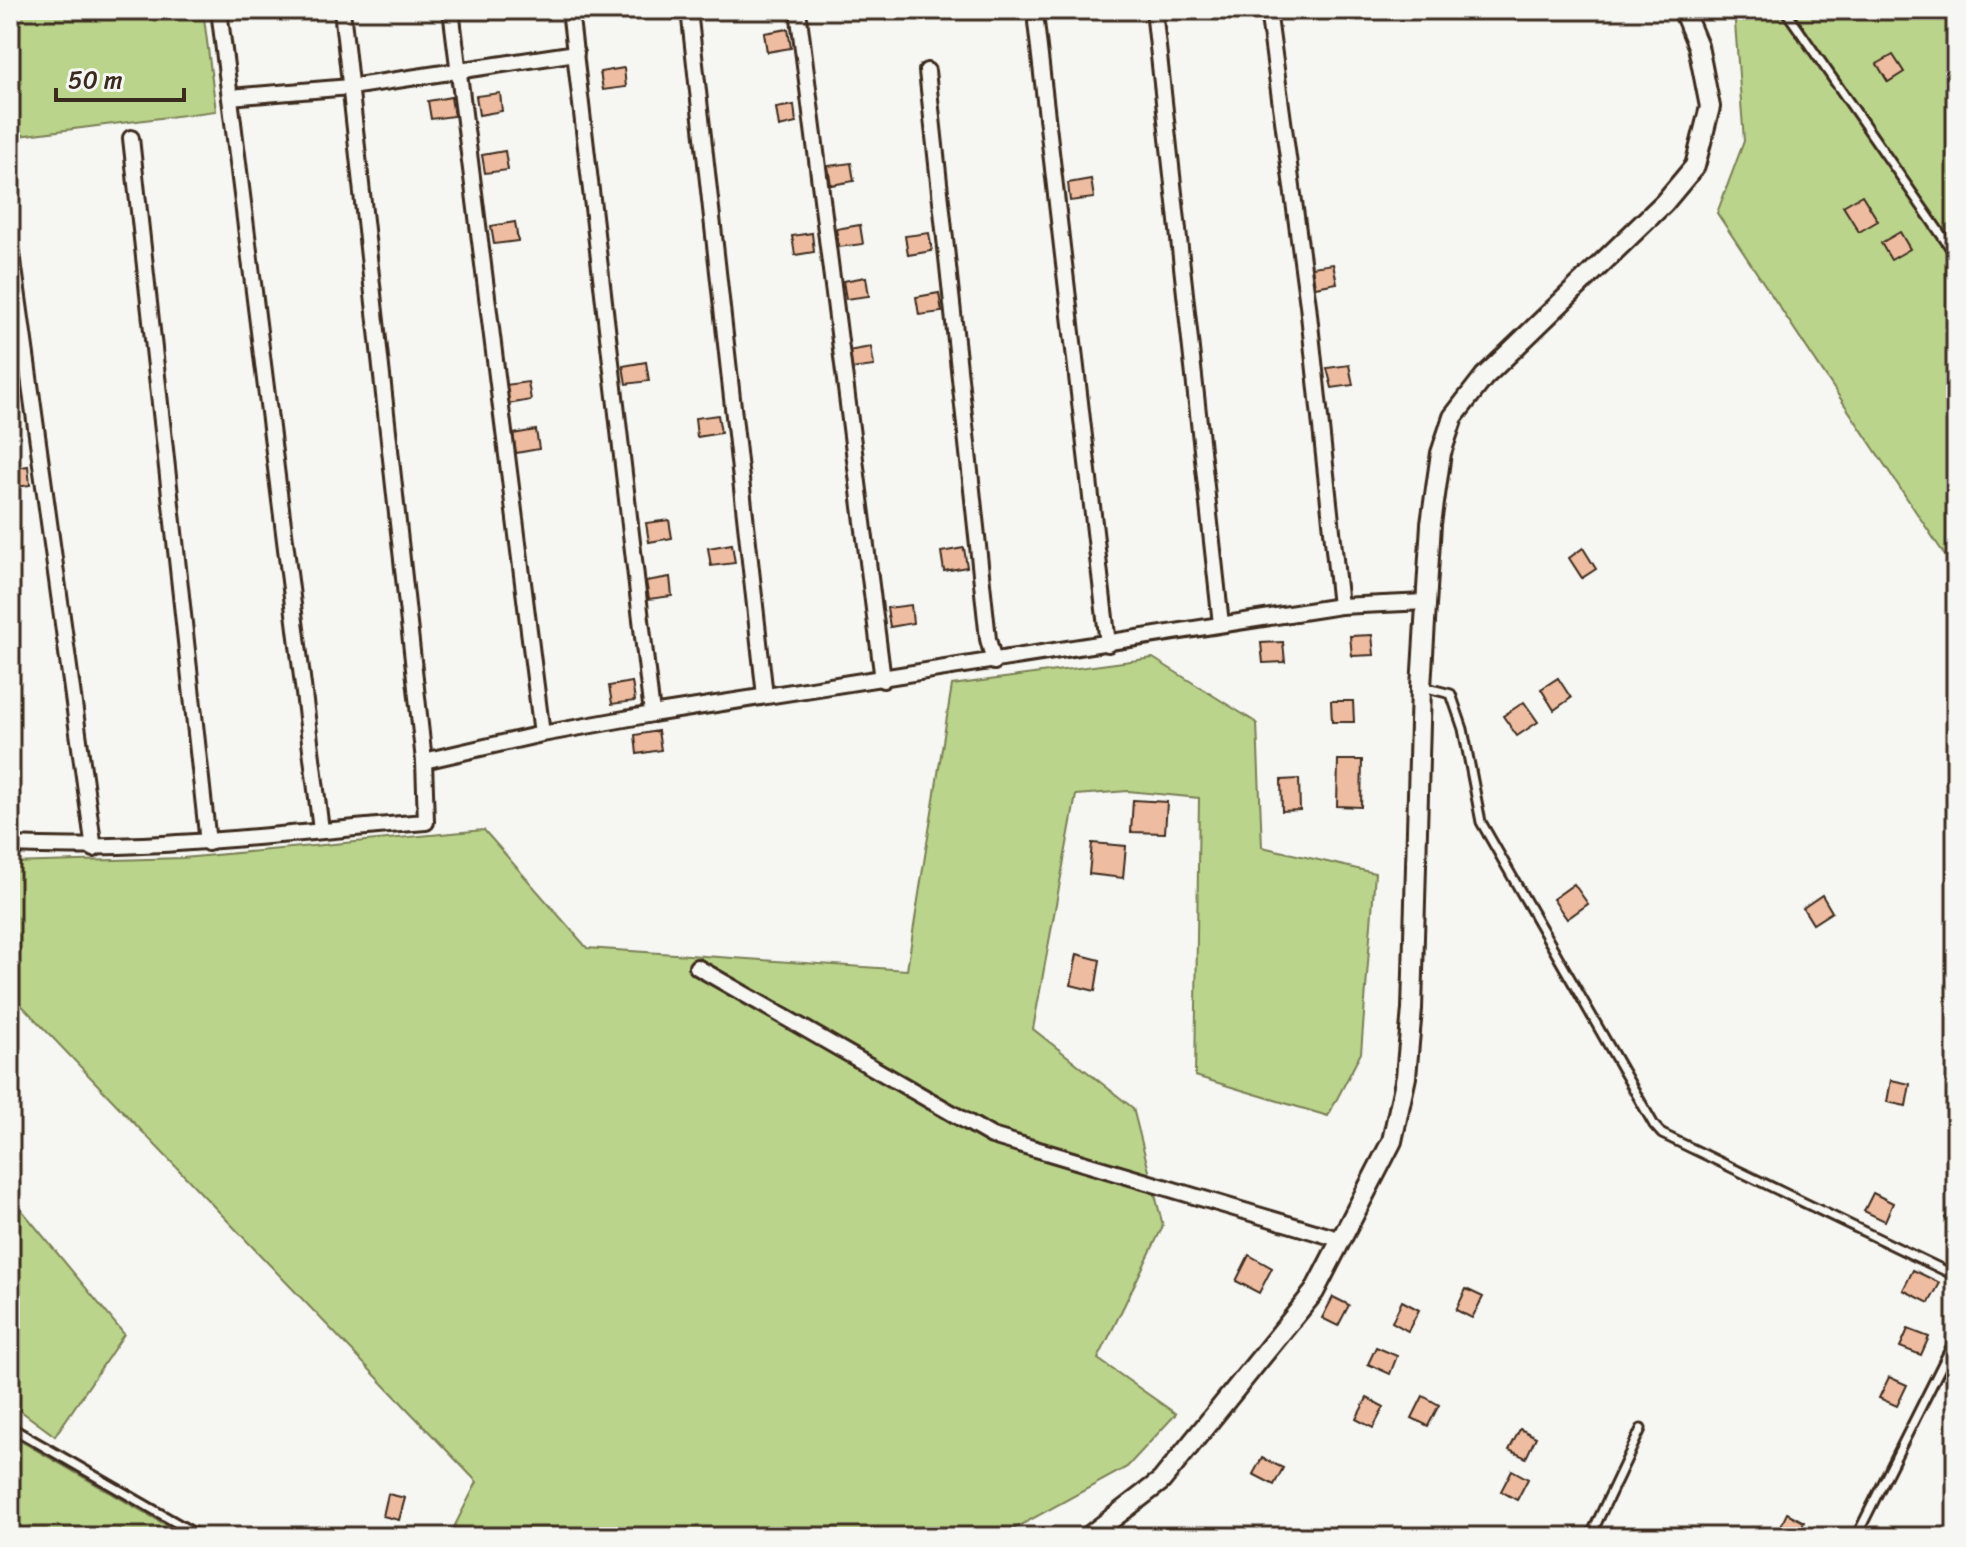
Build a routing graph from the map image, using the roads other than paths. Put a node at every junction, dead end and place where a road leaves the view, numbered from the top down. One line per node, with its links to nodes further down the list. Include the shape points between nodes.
1 (219, 10): 16 (street)
2 (342, 10): 15 (street)
3 (451, 10): 14 (street)
4 (570, 10): 12 (street)
5 (689, 10): 27 (street)
6 (798, 10): 25 (street)
7 (1154, 10): 22 (street)
8 (1268, 10): 21 (street, via 1308,305)
9 (1683, 10): 20 (main road, via 1698,46 1710,107 1695,166 1664,203 1484,377 1453,417 1435,481)
10 (1785, 10): 19 (lane)
11 (1036, 22): 23 (street)
12 (576, 53): 14 (street); 28 (street)
13 (927, 71): 24 (street)
14 (458, 73): 15 (street); 29 (street)
15 (350, 87): 16 (street); 30 (street)
16 (230, 97): 31 (street)
17 (131, 138): 32 (street)
18 (10, 239): 34 (street)
19 (1956, 256)
20 (1426, 602): 21 (street); 26 (main road)
21 (1340, 606): 22 (street)
22 (1221, 624): 23 (street)
23 (1108, 644): 24 (street)
24 (994, 662): 25 (street)
25 (883, 680): 27 (street)
26 (1421, 687): 36 (main road, via 1406,1077 1392,1141); 37 (lane, via 1451,694 1481,822 1662,1134)
27 (765, 696): 28 (street)
28 (652, 714): 29 (street)
29 (542, 734): 30 (street)
30 (424, 761): 31 (street, via 426,822)
31 (321, 830): 32 (street)
32 (208, 843): 34 (street)
33 (10, 845): 34 (street)
34 (94, 849)
35 (697, 967): 36 (street, via 992,1136)
36 (1342, 1240): 42 (main road, via 1314,1292 1161,1481)
37 (1956, 1276)
38 (1956, 1337): 44 (lane)
39 (10, 1427): 41 (lane)
40 (1641, 1429): 43 (lane)
41 (201, 1537)
42 (1088, 1537)
43 (1590, 1537)
44 (1856, 1537)

